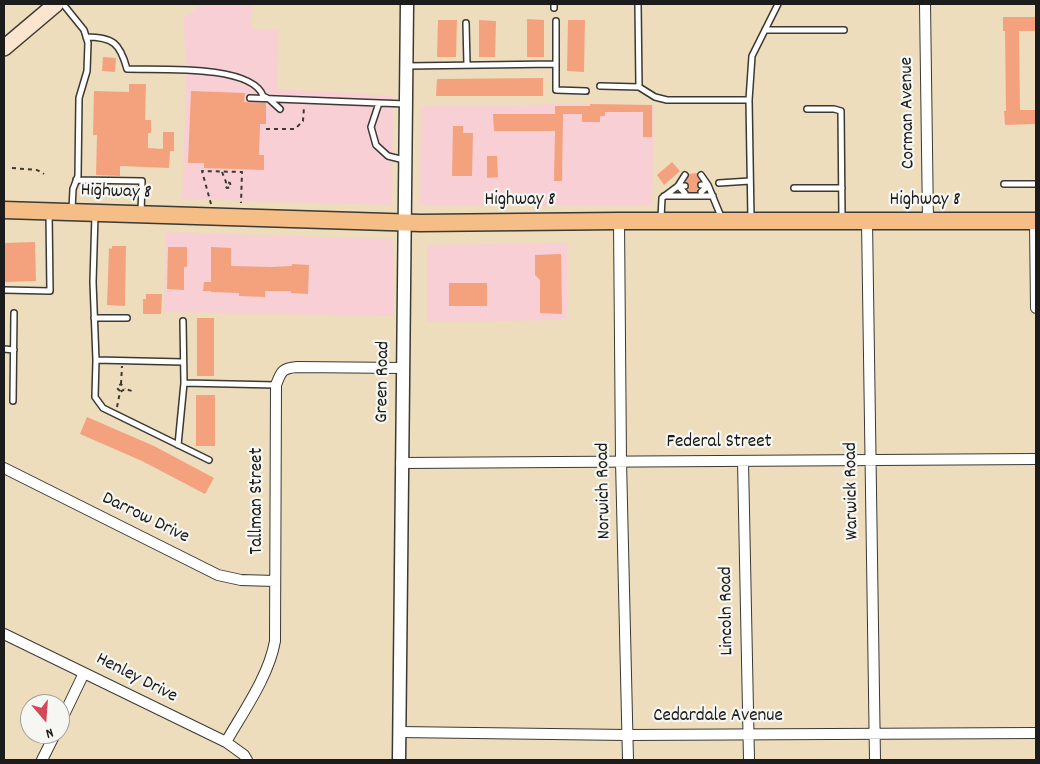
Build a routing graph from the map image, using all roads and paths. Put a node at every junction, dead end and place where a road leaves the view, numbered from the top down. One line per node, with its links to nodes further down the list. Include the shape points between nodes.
1 (56, 4): 12 (main road)
2 (63, 4): 11 (lane)
3 (407, 4): 15 (street, Green Road)
4 (638, 4): 17 (lane)
5 (778, 4): 9 (lane)
6 (925, 4): 56 (street, Corman Avenue)
7 (556, 21): 13 (lane)
8 (466, 23): 14 (lane)
9 (765, 30): 10 (lane); 22 (lane, via 752,56)
10 (844, 30)
11 (86, 37): 20 (lane, via 110,40 124,57 127,69 234,74); 33 (lane, via 87,71 79,98)
12 (4, 48)
13 (556, 64): 14 (lane); 18 (lane, via 556,90)
14 (467, 65): 15 (lane)
15 (407, 66): 24 (street, Green Road)
16 (600, 86): 17 (lane)
17 (639, 87): 22 (lane, via 667,100)
18 (586, 91)
19 (250, 98): 20 (lane)
20 (269, 99): 21 (lane); 25 (lane)
21 (304, 100): 23 (lane); 27 (path, via 304,121 295,129)
22 (749, 100): 34 (lane)
23 (379, 103): 24 (lane); 28 (lane, via 371,127 376,145 388,156)
24 (406, 104): 28 (street, Green Road)
25 (280, 109)
26 (807, 109): 42 (lane, via 841,111)
27 (266, 129)
28 (406, 160): 58 (street, Green Road)
29 (12, 168): 31 (path, via 37,170)
30 (222, 172): 35 (path); 45 (path, via 242,172); 51 (path, via 202,171)
31 (44, 174)
32 (701, 175): 39 (lane)
33 (76, 180): 48 (lane, via 72,189); 50 (lane, via 142,181)
34 (750, 181): 36 (lane); 60 (lane)
35 (226, 182)
36 (719, 183)
37 (1004, 184): 38 (lane)
38 (1036, 184)
39 (708, 185): 39 (lane, via 701,187); 44 (lane)
40 (678, 186): 40 (lane, via 685,185); 43 (lane)
41 (794, 188): 42 (lane)
42 (842, 188): 54 (lane)
43 (664, 196): 44 (lane); 53 (lane)
44 (713, 196): 59 (lane)
45 (241, 203)
46 (4, 210): 47 (main road, Highway 8)
47 (49, 211): 48 (main road, Highway 8); 61 (lane, via 50,291)
48 (72, 212): 49 (main road, Highway 8)
49 (95, 212): 50 (main road, Highway 8); 64 (lane)
50 (141, 214): 51 (main road, Highway 8)
51 (212, 216): 58 (main road, Highway 8)
52 (619, 221): 53 (main road, Highway 8); 58 (main road, Highway 8); 85 (street, Norwich Road)
53 (661, 221): 59 (main road, Highway 8)
54 (843, 221): 55 (main road, Highway 8); 60 (main road, Highway 8)
55 (867, 221): 56 (main road, Highway 8); 84 (street, Warwick Road)
56 (928, 221): 57 (main road, Highway 8)
57 (1036, 221): 62 (street)
58 (405, 222): 72 (street, Green Road)
59 (723, 222): 60 (main road, Highway 8)
60 (751, 222)
61 (4, 290)
62 (1036, 308)
63 (14, 313): 68 (lane)
64 (94, 318): 65 (lane); 69 (lane)
65 (127, 318)
66 (183, 321): 71 (lane)
67 (4, 350): 68 (lane)
68 (14, 350): 79 (lane)
69 (96, 360): 70 (lane); 80 (lane, via 95,396 104,408)
70 (123, 361): 71 (lane); 74 (path)
71 (183, 362): 73 (lane)
72 (403, 368): 75 (street, via 288,367 281,372); 87 (street, Green Road)
73 (184, 383): 75 (lane); 81 (lane)
74 (121, 384): 76 (path); 78 (path, via 117,388)
75 (276, 385): 89 (street, Tallman Street)
76 (125, 389): 77 (path); 78 (path)
77 (132, 390)
78 (120, 392): 80 (path)
79 (13, 400)
80 (116, 414): 81 (lane)
81 (178, 445): 83 (lane)
82 (1036, 459): 84 (street, Federal Street)
83 (209, 460)
84 (870, 460): 86 (street, Federal Street); 96 (street, Warwick Road)
85 (621, 461): 86 (street, Federal Street); 87 (street, Federal Street); 97 (street, Norwich Road)
86 (743, 461): 95 (street, Lincoln Road)
87 (401, 463): 93 (street, Green Road)
88 (4, 468): 89 (street, Darrow Drive, via 218,575 241,580)
89 (275, 581): 98 (street, Tallman Street, via 275,642 271,659)
90 (4, 634): 91 (street, Henley Drive)
91 (84, 672): 92 (street); 98 (street, Henley Drive)
92 (70, 702)
93 (399, 732): 97 (street, Cedardale Avenue); 102 (street, Green Road)
94 (1036, 733): 96 (street, Cedardale Avenue)
95 (748, 734): 96 (street, Cedardale Avenue); 97 (street, Cedardale Avenue); 104 (street, Lincoln Road)
96 (874, 734): 105 (street, Warwick Road)
97 (627, 735): 103 (street, Norwich Road)
98 (226, 742): 101 (street, Henley Drive)
99 (50, 744): 100 (street)
100 (42, 760)
101 (247, 760)
102 (399, 760)
103 (628, 760)
104 (749, 760)
105 (875, 760)

